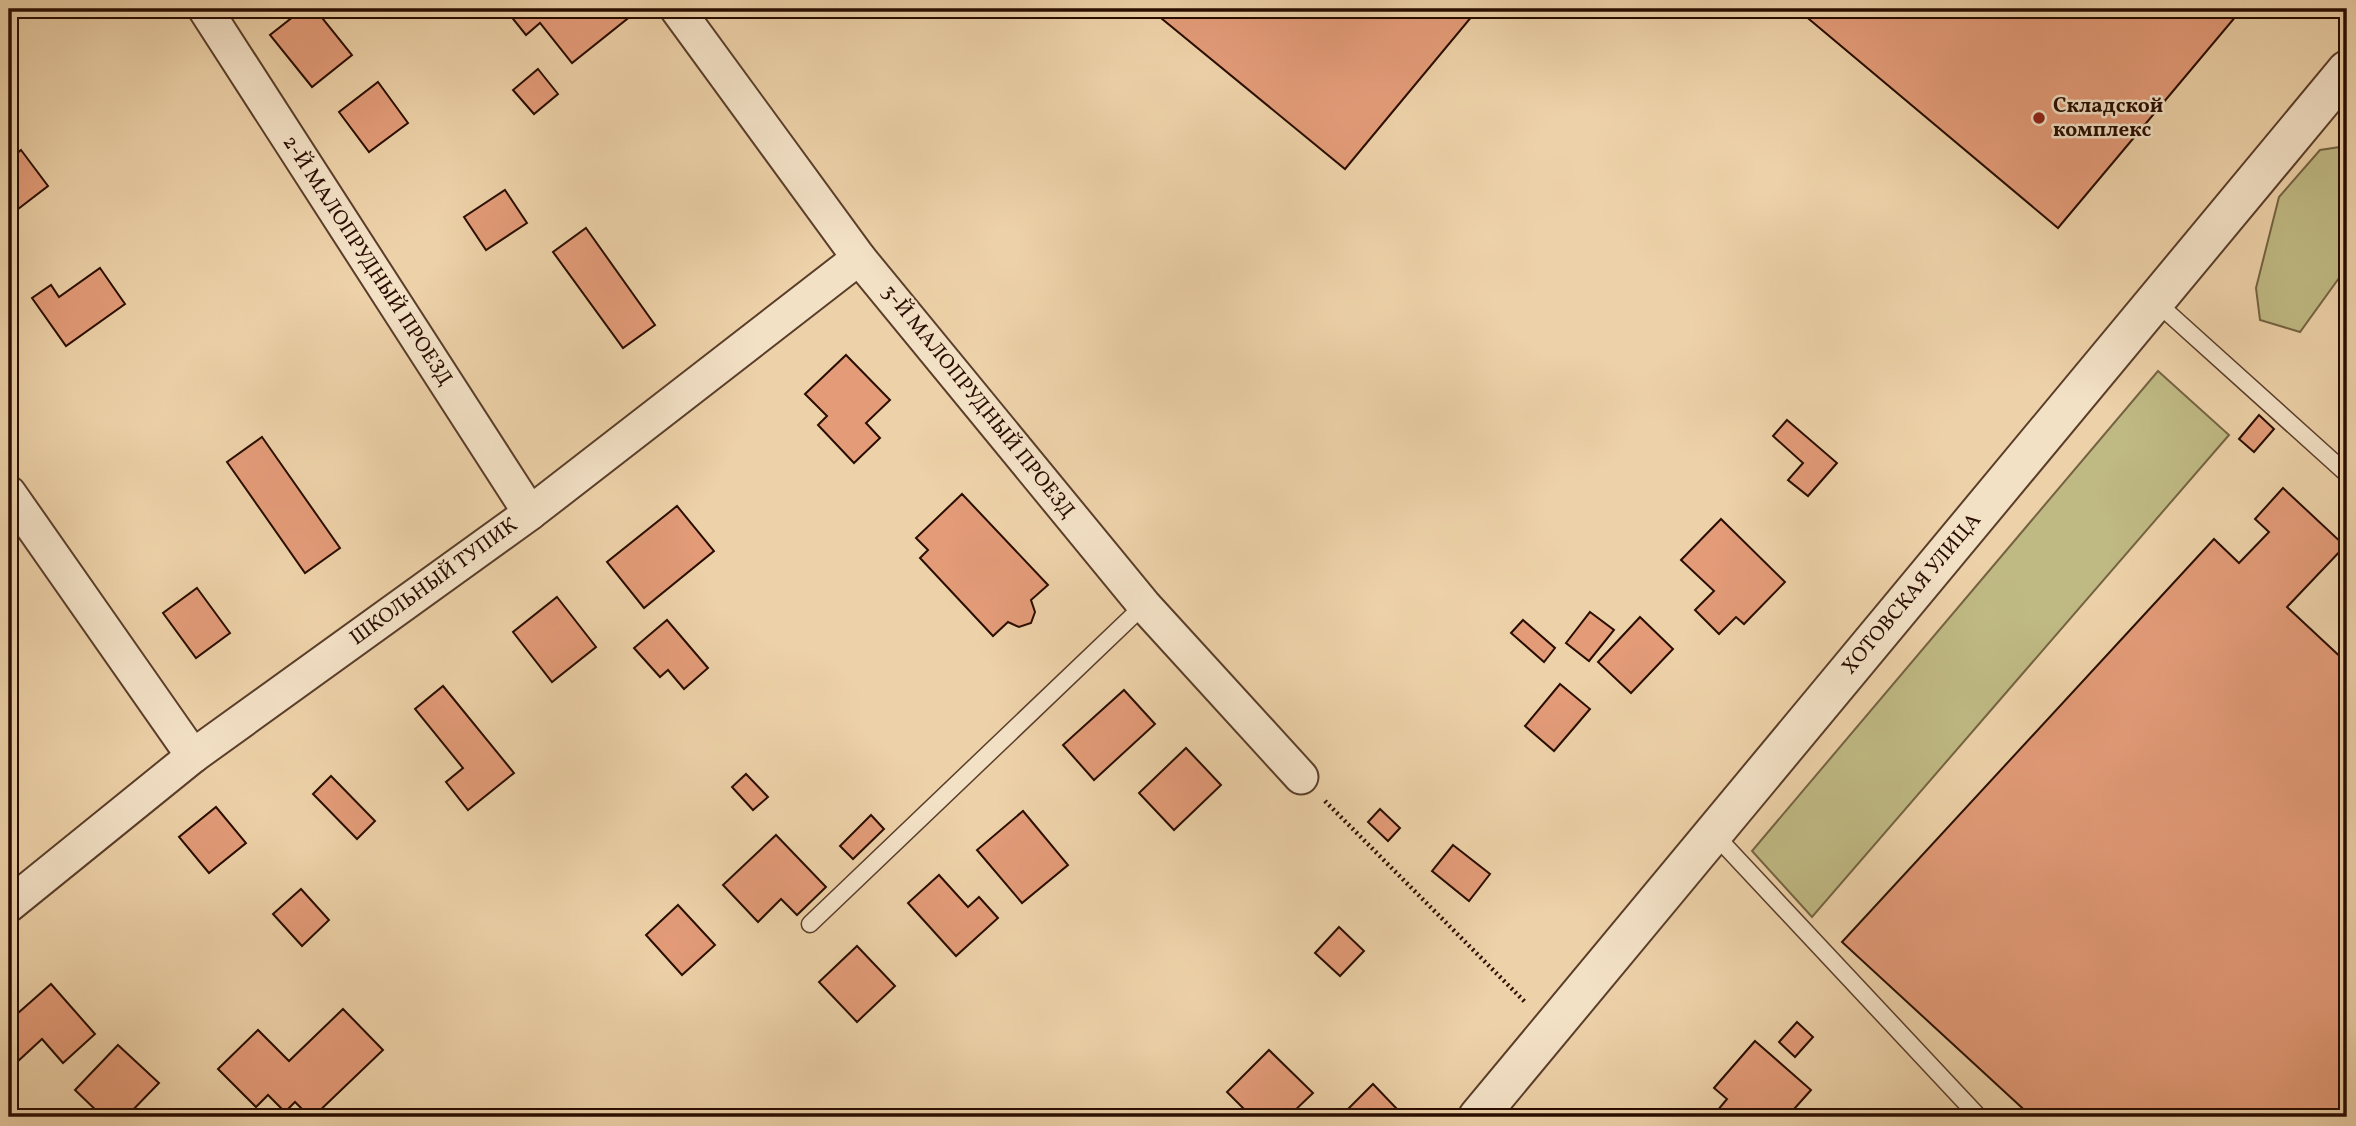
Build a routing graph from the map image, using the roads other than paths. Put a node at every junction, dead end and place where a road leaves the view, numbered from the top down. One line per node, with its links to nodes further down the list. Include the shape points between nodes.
1 (205, 9): 8 (street, 2-Й МАЛОПРУДНЫЙ ПРОЕЗД)
2 (677, 9): 4 (street, 3-Й МАЛОПРУДНЫЙ ПРОЕЗД)
3 (2347, 70): 5 (street, ХОТОВСКАЯ УЛИЦА)
4 (859, 258): 8 (street, ШКОЛЬНЫЙ ТУПИК); 9 (street, 3-Й МАЛОПРУДНЫЙ ПРОЕЗД)
5 (2155, 301): 6 (lane); 12 (street, ХОТОВСКАЯ УЛИЦА)
6 (2347, 474)
7 (9, 493): 10 (street)
8 (530, 513): 10 (street, ШКОЛЬНЫЙ ТУПИК)
9 (1144, 605): 11 (street, 3-Й МАЛОПРУДНЫЙ ПРОЕЗД); 14 (lane)
10 (193, 756): 13 (street, ШКОЛЬНЫЙ ТУПИК)
11 (1301, 777)
12 (1714, 834): 15 (street, ХОТОВСКАЯ УЛИЦА); 16 (lane)
13 (9, 905)
14 (810, 924)
15 (1478, 1117)
16 (1979, 1117)

